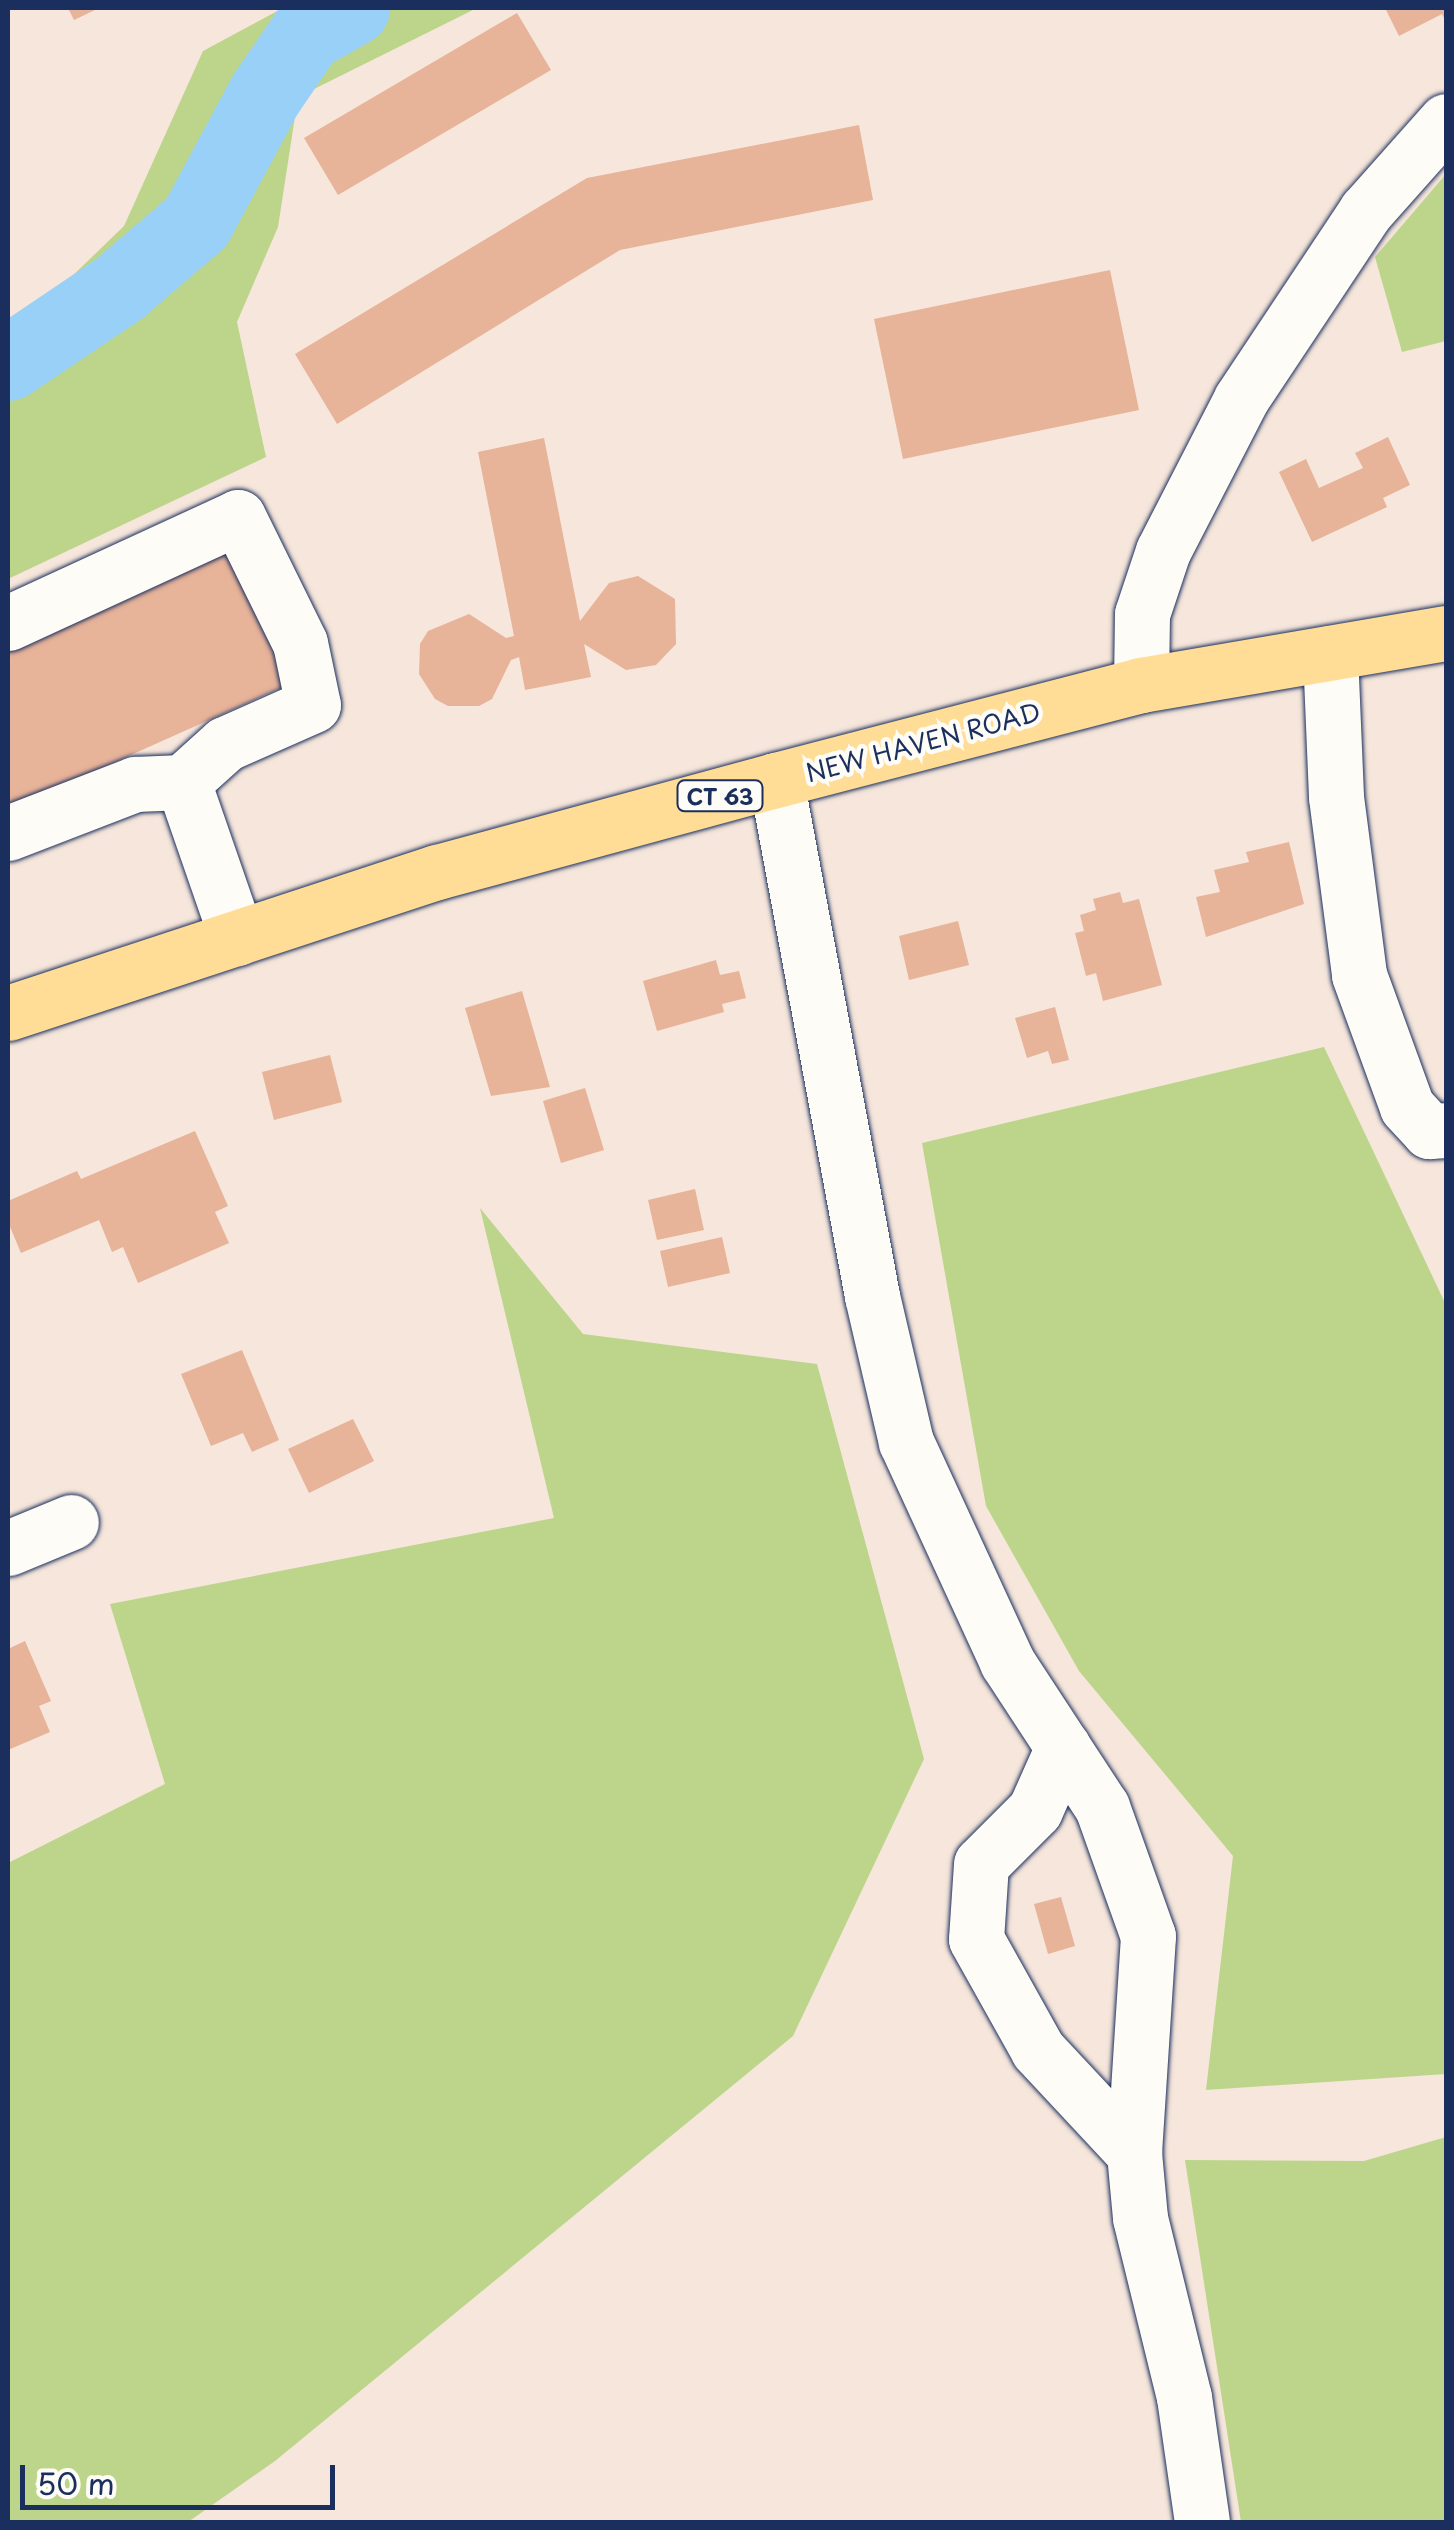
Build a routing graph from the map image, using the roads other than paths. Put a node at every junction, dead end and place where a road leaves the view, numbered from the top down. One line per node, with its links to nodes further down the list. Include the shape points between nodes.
1 (1446, 121): 5 (street, via 1366,212 1241,399 1163,552 1142,614)
2 (8, 623): 7 (street, via 238,517 300,643 313,705 224,744)
3 (1446, 633): 4 (main road, NEW HAVEN ROAD / CT 63)
4 (1330, 653): 5 (main road, NEW HAVEN ROAD / CT 63); 11 (street, via 1336,798 1359,975 1407,1107 1428,1131)
5 (1141, 685): 6 (main road, NEW HAVEN ROAD / CT 63)
6 (776, 780): 9 (main road, NEW HAVEN ROAD / CT 63, via 438,872); 14 (street, via 872,1296 906,1442 1007,1662)
7 (183, 782): 8 (street, via 135,784); 9 (street)
8 (8, 833)
9 (236, 938): 10 (main road, NEW HAVEN ROAD / CT 63)
10 (8, 1013)
11 (1446, 1130)
12 (71, 1522): 13 (street)
13 (8, 1548)
14 (1063, 1747): 15 (street, via 1102,1807 1148,1936); 15 (street, via 1034,1810 981,1864 976,1939 1038,2050)
15 (1134, 2152): 16 (street, via 1140,2218 1184,2397)
16 (1202, 2522)

